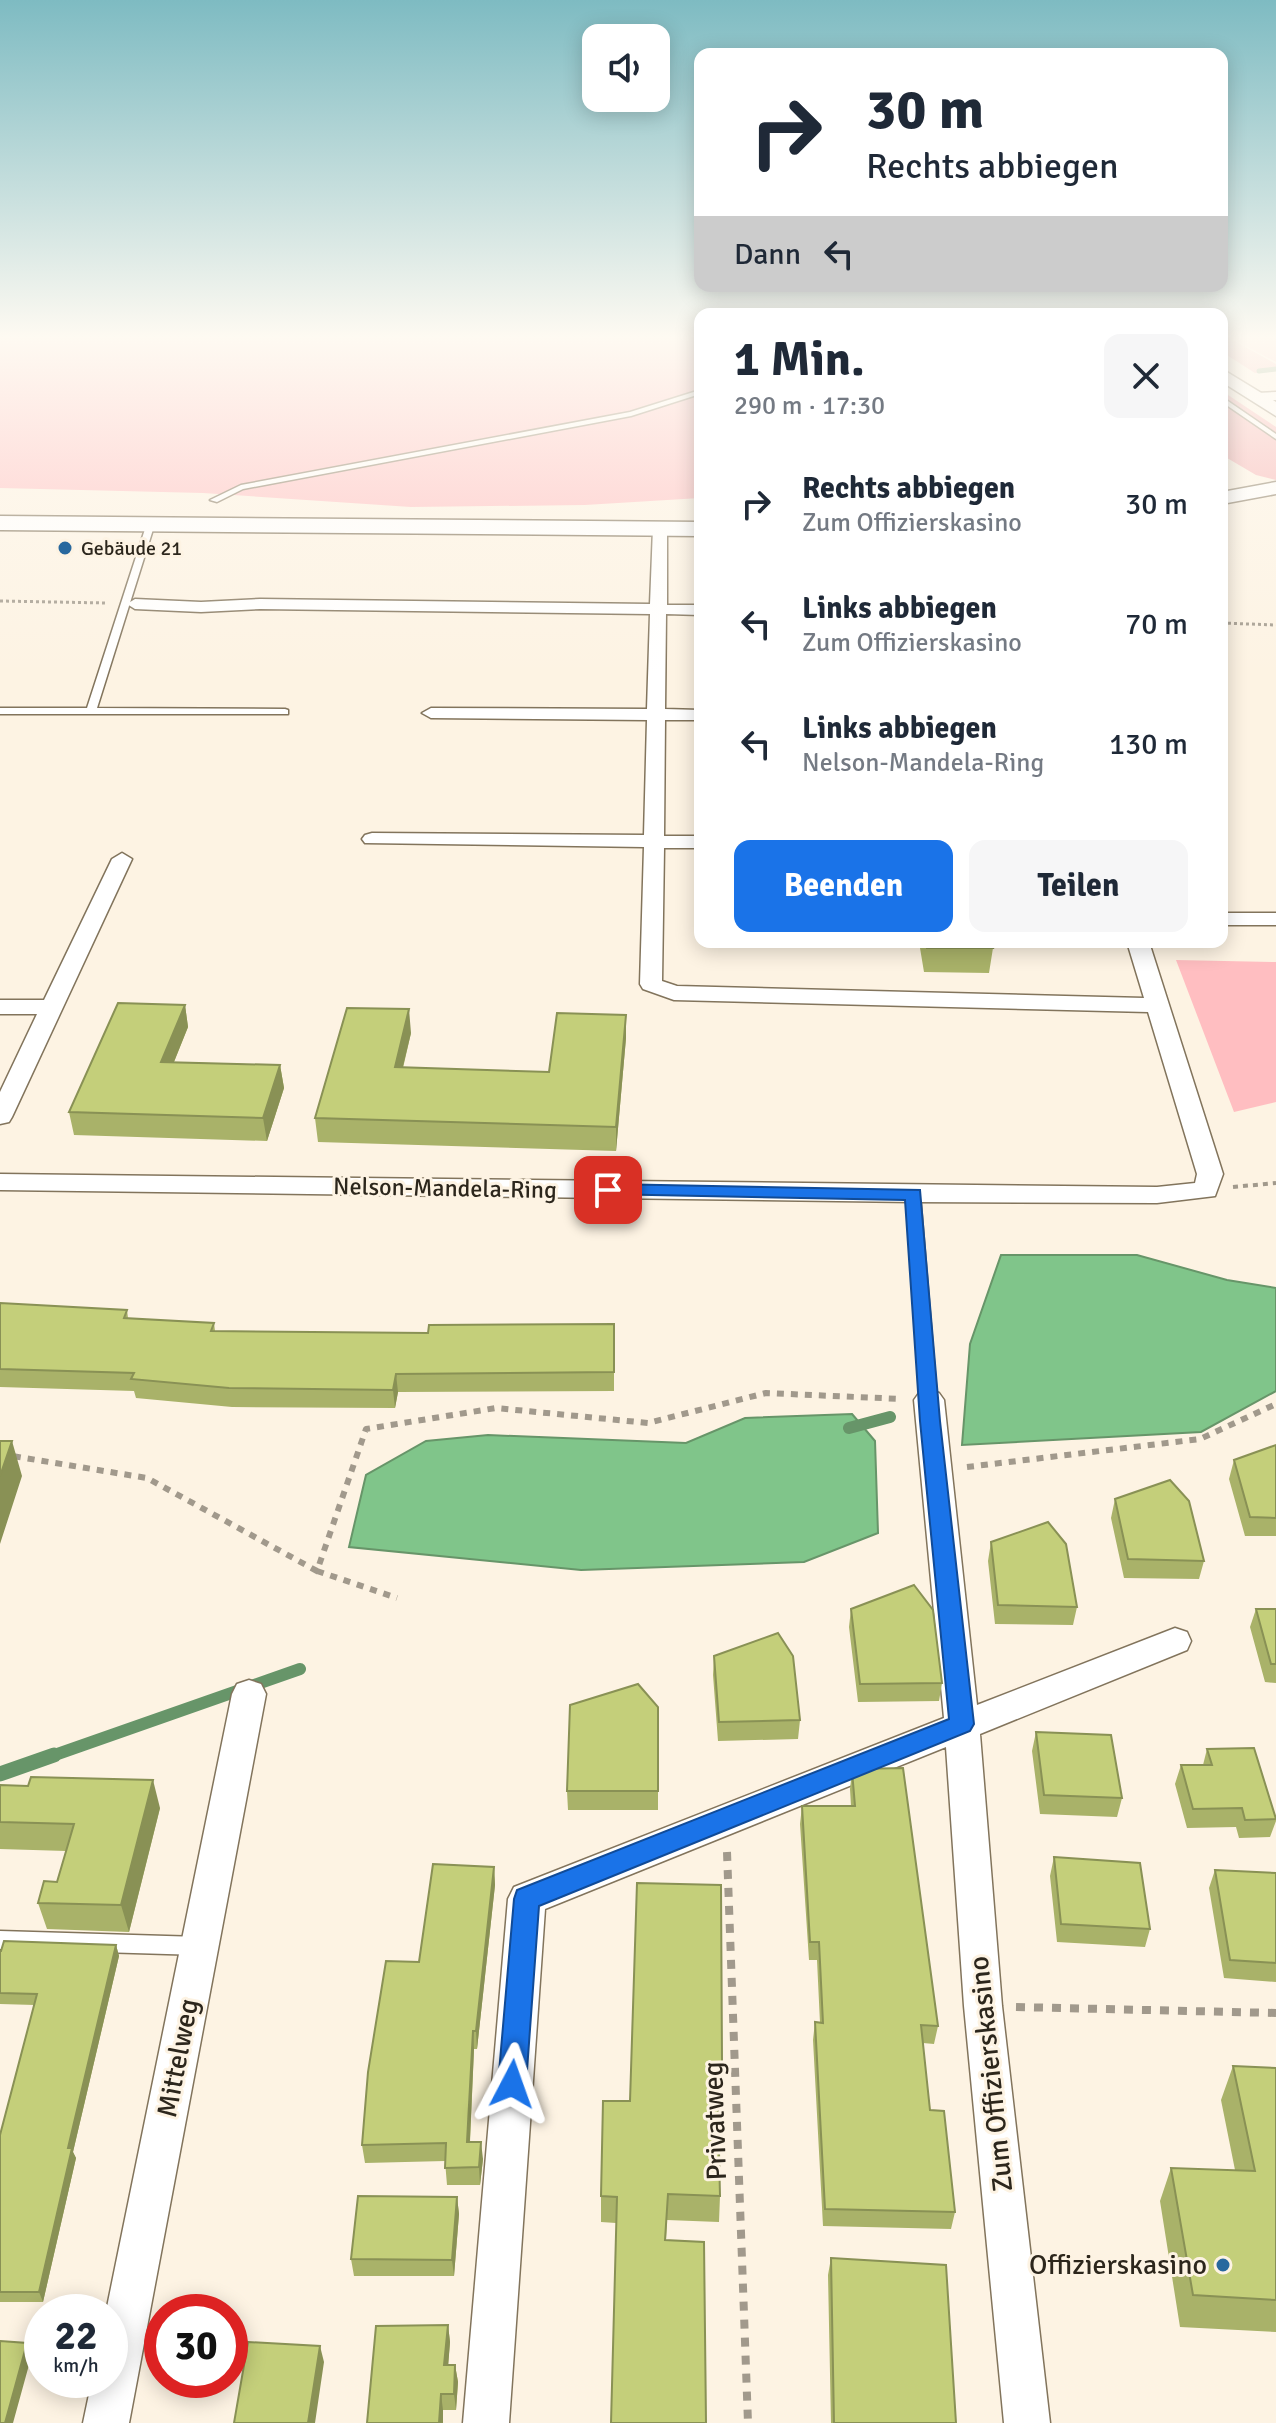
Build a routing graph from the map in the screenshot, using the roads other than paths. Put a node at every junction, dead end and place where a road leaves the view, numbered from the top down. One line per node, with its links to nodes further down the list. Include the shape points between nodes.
1 (454, 447): 4 (lane, via 241,487)
2 (1276, 488): 3 (street)
3 (1228, 497)
4 (214, 500)
5 (0, 523): 6 (street)
6 (151, 523): 7 (street); 13 (lane)
7 (660, 528): 8 (street); 10 (street)
8 (694, 529)
9 (135, 604): 10 (street)
10 (658, 609): 11 (street); 16 (street)
11 (694, 610)
12 (0, 711): 13 (lane)
13 (91, 711): 14 (lane)
14 (285, 712)
15 (431, 713): 16 (street)
16 (656, 714): 17 (street); 19 (street)
17 (694, 715)
18 (372, 839): 19 (street)
19 (654, 842): 20 (street); 25 (street, via 651,984 674,993)
20 (694, 842)
21 (122, 859): 27 (street)
22 (1228, 919): 23 (street)
23 (1276, 919)
24 (1140, 948): 25 (street)
25 (1159, 1005): 30 (street, Nelson-Mandela-Ring, via 1210,1174 1206,1190 1157,1195)
26 (0, 1007): 27 (street)
27 (52, 1007): 28 (street)
28 (0, 1117)
29 (0, 1182): 30 (street, Nelson-Mandela-Ring)
30 (913, 1194): 31 (lane, Zum Offizierskasino)
31 (929, 1400): 34 (street, Zum Offizierskasino)
32 (1175, 1641): 34 (street)
33 (249, 1694): 36 (street, Mittelweg)
34 (962, 1724): 38 (street, via 527,1899); 39 (street, Zum Offizierskasino, via 983,2006)
35 (0, 1940): 36 (lane)
36 (200, 1946): 37 (street, Mittelweg)
37 (106, 2423)
38 (486, 2423)
39 (1027, 2423)

